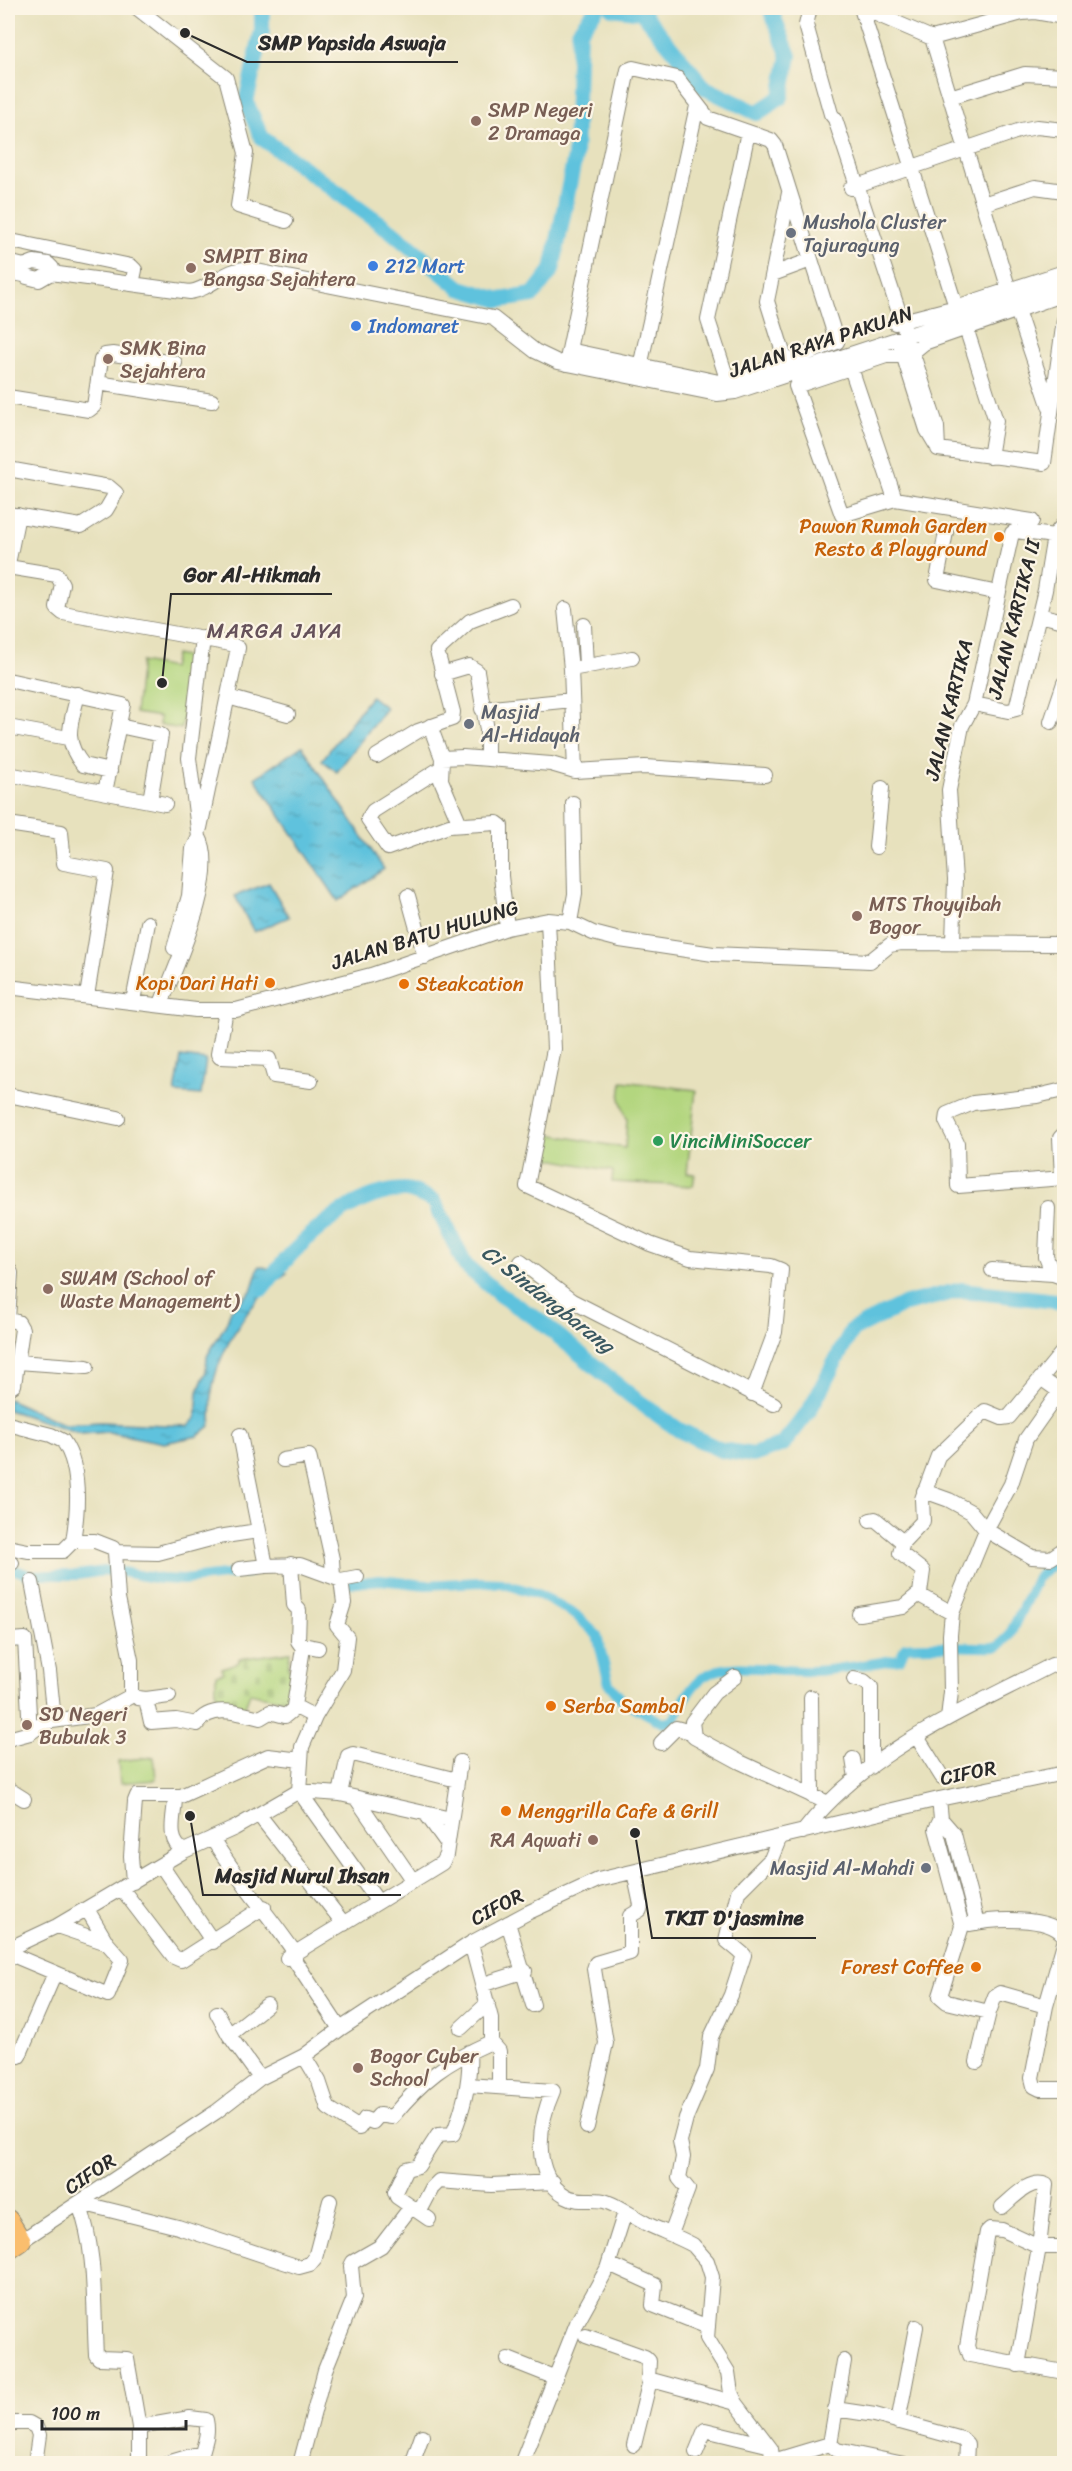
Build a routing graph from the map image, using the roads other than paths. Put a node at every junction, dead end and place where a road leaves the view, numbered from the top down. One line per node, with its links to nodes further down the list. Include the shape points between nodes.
1 (137, 8): 17 (street, via 226,78 246,153 238,206)
2 (810, 8): 13 (street, via 806,25)
3 (861, 8): 5 (street); 12 (street)
4 (1065, 17): 5 (street, via 1022,13)
5 (932, 38): 7 (street)
6 (1065, 75): 7 (street, via 1025,74)
7 (950, 97): 11 (street)
8 (697, 106): 10 (street, via 708,118); 35 (street, via 677,78 628,70); 41 (street)
9 (1065, 130): 11 (street, via 1021,129)
10 (748, 132): 14 (street, via 775,145); 43 (street, via 708,320)
11 (966, 147): 12 (street); 16 (street)
12 (912, 166): 13 (street); 29 (street)
13 (854, 187): 32 (street)
14 (789, 191): 19 (street); 24 (street)
15 (1065, 191): 16 (street, via 1035,187)
16 (983, 204): 27 (street)
17 (286, 221)
18 (16, 242): 25 (street, via 131,266 135,270)
19 (812, 260): 24 (street); 38 (street, via 837,338 834,344)
20 (8, 262): 21 (street)
21 (24, 271): 22 (street); 25 (street, JALAN RAYA PAKUAN, via 39,279 52,270)
22 (8, 272)
23 (1065, 272): 27 (street)
24 (773, 274): 38 (street, via 767,301)
25 (132, 284): 40 (street, JALAN RAYA PAKUAN, via 190,292 201,290 239,268 362,290 493,318 535,351)
26 (1065, 284): 34 (street, JALAN RAYA PAKUAN)
27 (1009, 290): 29 (street)
28 (1065, 294): 30 (street)
29 (956, 307): 32 (street)
30 (1017, 310): 33 (street); 47 (street)
31 (1065, 320): 36 (street)
32 (898, 322): 34 (street)
33 (966, 328): 37 (street, via 924,343); 48 (street, via 996,421)
34 (903, 336): 37 (street); 40 (street, JALAN RAYA PAKUAN, via 735,392 717,394)
35 (569, 350): 40 (street); 41 (street)
36 (1063, 353): 47 (street)
37 (909, 354): 42 (street, via 886,356); 48 (street, via 937,427 938,449)
38 (786, 362): 43 (street)
39 (175, 363): 44 (street, via 109,354 101,360)
40 (566, 364)
41 (640, 367): 43 (street, via 711,382)
42 (851, 368): 50 (street); 50 (street, via 796,386 842,515)
43 (732, 381)
44 (98, 383): 45 (street, via 94,406 88,410); 46 (street)
45 (8, 397)
46 (212, 400)
47 (1052, 412): 48 (street, via 1046,460 1041,464)
48 (990, 457)
49 (8, 469): 51 (street, via 116,491 110,507 81,526)
50 (896, 499): 52 (street)
51 (13, 514): 56 (street)
52 (1032, 520)
53 (1065, 523): 55 (street)
54 (946, 532): 57 (street, via 937,580)
55 (1054, 536): 57 (street, JALAN KARTIKA, via 1012,533); 60 (street, JALAN KARTIKA II)
56 (8, 565): 63 (street, via 57,575 61,580 58,611)
57 (998, 593): 73 (street, JALAN KARTIKA)
58 (511, 605): 67 (street, via 470,621 440,647 437,656)
59 (565, 609): 66 (street)
60 (1039, 615): 61 (street); 73 (street, JALAN KARTIKA II, via 1016,709)
61 (1065, 621)
62 (584, 625): 65 (street, via 589,646)
63 (202, 638): 71 (street, via 238,648); 95 (street, via 189,758)
64 (633, 658): 65 (street)
65 (586, 666): 66 (street)
66 (571, 669): 72 (street)
67 (442, 674): 74 (street, via 473,667); 78 (street, via 454,715)
68 (8, 680): 70 (street)
69 (1065, 683): 76 (street)
70 (78, 694): 77 (street, via 123,705); 80 (street)
71 (228, 697): 75 (street); 95 (street)
72 (572, 700): 74 (street); 85 (street)
73 (974, 704): 102 (street, JALAN KARTIKA, via 962,726 949,790 955,880)
74 (483, 709): 82 (street, via 488,738)
75 (288, 714)
76 (1051, 722)
77 (119, 726): 84 (street); 90 (street, via 161,735)
78 (430, 726): 81 (street); 83 (street)
79 (8, 727): 80 (street)
80 (68, 738): 84 (street, via 83,765)
81 (377, 756)
82 (486, 759): 83 (street, via 452,756); 85 (street, via 551,764)
83 (442, 763): 94 (street, via 441,780); 94 (street, via 373,811 368,819 388,848)
84 (110, 771): 89 (street)
85 (575, 771): 87 (street, via 645,767)
86 (8, 774): 89 (street)
87 (765, 775)
88 (882, 788): 96 (street)
89 (105, 792): 90 (street)
90 (150, 801): 92 (street)
91 (573, 802): 99 (street, via 575,894)
92 (165, 804)
93 (8, 824): 106 (street, via 61,832 64,863 107,871)
94 (460, 824): 101 (street, via 501,826)
95 (200, 833): 108 (street, via 193,849 185,911)
96 (876, 847)
97 (408, 896): 104 (street)
98 (548, 920): 99 (street, JALAN BATU HULUNG); 101 (street, JALAN BATU HULUNG); 127 (street, via 554,1049 527,1186 650,1244 690,1258 781,1270 775,1332)
99 (570, 922): 102 (street, JALAN BATU HULUNG, via 606,937 666,949 792,959 870,961 890,945)
100 (148, 923): 107 (street)
101 (507, 928): 104 (street, JALAN BATU HULUNG)
102 (953, 942): 103 (street, JALAN BATU HULUNG)
103 (1065, 944)
104 (425, 957): 109 (street, JALAN BATU HULUNG, via 372,975)
105 (8, 987): 106 (street, JALAN BATU HULUNG)
106 (87, 996): 107 (street, JALAN BATU HULUNG)
107 (133, 1001): 108 (street, JALAN BATU HULUNG)
108 (158, 1004): 109 (street, JALAN BATU HULUNG)
109 (226, 1010): 110 (street, via 220,1057 269,1059 274,1076)
110 (311, 1081)
111 (1063, 1090): 115 (street, via 973,1103 947,1114 946,1121 957,1143 958,1186)
112 (8, 1095): 113 (street)
113 (118, 1118)
114 (1065, 1134): 115 (street, via 1060,1138)
115 (1063, 1178)
116 (1047, 1208): 120 (street, via 1046,1257)
117 (521, 1262): 127 (street, via 572,1301)
118 (8, 1267): 121 (street)
119 (992, 1270): 120 (street)
120 (1059, 1276)
121 (8, 1320): 123 (street, via 22,1326)
122 (1065, 1350): 125 (street)
123 (18, 1362): 124 (street); 126 (street, via 14,1385)
124 (87, 1367)
125 (1042, 1379): 132 (street, via 1009,1417 985,1411 946,1446); 134 (street, via 1059,1391 1026,1439 1011,1484)
126 (8, 1389)
127 (752, 1394): 128 (street)
128 (774, 1404)
129 (8, 1424): 136 (street, via 55,1436 65,1443 77,1498)
130 (240, 1435): 135 (street)
131 (283, 1460): 145 (street, via 309,1456)
132 (924, 1491): 134 (street, via 971,1512); 137 (street, via 923,1521)
133 (870, 1520): 137 (street, via 875,1519)
134 (986, 1530): 139 (street, via 1032,1557 1051,1558); 148 (street)
135 (258, 1531): 140 (street, via 218,1537); 141 (street)
136 (73, 1541): 138 (street, via 63,1551); 140 (street, via 94,1541 113,1548)
137 (903, 1542): 147 (street, via 900,1555 923,1571)
138 (8, 1547)
139 (1065, 1549)
140 (115, 1565): 156 (street, via 131,1660)
141 (266, 1566): 142 (street); 143 (street)
142 (291, 1567): 145 (street); 151 (street, via 294,1605 299,1610 298,1641)
143 (239, 1569)
144 (357, 1576): 145 (street)
145 (337, 1578): 161 (street, via 344,1603 337,1624 347,1637 345,1659 334,1688)
146 (32, 1582): 163 (street)
147 (920, 1593): 148 (street); 149 (street, via 903,1607)
148 (952, 1613): 162 (street)
149 (859, 1614)
150 (8, 1640): 165 (street, via 25,1639)
151 (303, 1645): 152 (street); 160 (street)
152 (318, 1648)
153 (1065, 1662): 162 (street)
154 (735, 1677): 164 (street, via 714,1693 692,1722)
155 (854, 1679): 172 (street, via 871,1687)
156 (131, 1696): 159 (street); 163 (street, via 96,1715)
157 (169, 1696): 159 (street)
158 (811, 1697): 180 (street)
159 (146, 1700): 160 (street, via 151,1722 176,1720 197,1724 202,1717 226,1710 260,1718 270,1712 285,1716)
160 (295, 1708): 161 (street)
161 (315, 1717): 170 (street, via 302,1747)
162 (948, 1718): 166 (street)
163 (54, 1720): 165 (street)
164 (692, 1732): 168 (street, via 676,1728); 180 (street, via 704,1744)
165 (30, 1733): 167 (street)
166 (917, 1737): 172 (street); 174 (street)
167 (8, 1739)
168 (661, 1743)
169 (853, 1759): 175 (street)
170 (301, 1760): 178 (street); 181 (street, via 268,1756)
171 (460, 1762): 176 (street)
172 (871, 1767): 175 (street)
173 (1065, 1773): 183 (street, CIFOR)
174 (942, 1777)
175 (856, 1778): 185 (street)
176 (457, 1780): 179 (street, via 353,1754 348,1756); 188 (street)
177 (8, 1788): 184 (street)
178 (299, 1791): 179 (street); 187 (street); 199 (street)
179 (340, 1794): 182 (street)
180 (812, 1796): 185 (street)
181 (175, 1797): 194 (street, via 171,1834 176,1847); 198 (street, via 141,1794 135,1801)
182 (356, 1798): 186 (street); 197 (street)
183 (939, 1798): 189 (street); 190 (street, CIFOR)
184 (24, 1799)
185 (826, 1802): 190 (street)
186 (426, 1814): 188 (street); 193 (street)
187 (259, 1815): 192 (street); 204 (street)
188 (451, 1819): 193 (street)
189 (942, 1819): 203 (street, via 954,1834); 206 (street, via 936,1829)
190 (803, 1832): 191 (street, CIFOR)
191 (780, 1837): 196 (street, CIFOR); 243 (street, via 771,1859 735,1899 726,1940 744,1955 711,2037 707,2069 686,2118 680,2141 683,2157 679,2178 688,2189)
192 (212, 1838): 194 (street); 200 (street)
193 (447, 1843): 197 (street, via 442,1863)
194 (184, 1851): 195 (street)
195 (161, 1865): 198 (street); 208 (street)
196 (634, 1872): 202 (street, CIFOR, via 598,1880); 235 (street, via 641,1905 630,1916 630,1953 596,1963 594,1969 606,2043)
197 (413, 1881): 199 (street)
198 (127, 1886): 201 (street); 208 (street, via 177,1959)
199 (378, 1902): 204 (street)
200 (260, 1907): 208 (street); 213 (street)
201 (87, 1909): 205 (street); 209 (street)
202 (508, 1923): 210 (street, CIFOR); 214 (street)
203 (977, 1923): 206 (street); 207 (street, via 1028,1920 1058,1929)
204 (344, 1924): 213 (street)
205 (57, 1926): 209 (street); 212 (street)
206 (962, 1926): 221 (street, via 940,1996 947,2002)
207 (1065, 1936)
208 (213, 1942)
209 (107, 1943): 215 (street, via 122,1964 108,1995)
210 (471, 1943): 216 (street); 224 (street, CIFOR)
211 (1065, 1943): 220 (street)
212 (8, 1951): 215 (street)
213 (292, 1957): 224 (street)
214 (525, 1971): 216 (street); 219 (street)
215 (55, 1973): 228 (street)
216 (484, 1984): 217 (street)
217 (488, 2003): 223 (street); 226 (street)
218 (267, 2005): 225 (street)
219 (533, 2005)
220 (1046, 2006): 221 (street, via 1000,1993); 234 (street, via 1032,2078 1034,2086 1040,2089)
221 (989, 2012): 230 (street)
222 (217, 2013): 225 (street)
223 (461, 2028)
224 (340, 2029): 229 (street, CIFOR)
225 (229, 2035): 231 (street)
226 (491, 2042): 227 (street); 233 (street, via 499,2051)
227 (469, 2052): 229 (street, via 424,2080 392,2117 379,2115 373,2122 365,2119 359,2128 328,2108); 232 (street)
228 (19, 2056)
229 (304, 2056): 231 (street, CIFOR)
230 (977, 2062)
231 (260, 2078): 238 (street, CIFOR)
232 (468, 2085): 233 (street); 240 (street, via 453,2134 438,2135 418,2166 406,2169 397,2188 397,2197)
233 (499, 2086): 236 (street, via 553,2091 540,2133 544,2166)
234 (1065, 2089)
235 (586, 2127)
236 (553, 2182): 240 (street, via 491,2185 438,2181); 241 (street, via 567,2196 579,2201 604,2200)
237 (330, 2201): 238 (street, via 315,2258 299,2267 178,2227)
238 (80, 2204): 244 (street, CIFOR); 261 (street, via 91,2255 96,2355 127,2359)
239 (1002, 2207): 245 (street, via 1026,2187 1046,2185)
240 (420, 2212): 271 (street, via 351,2266 354,2298 324,2370)
241 (625, 2212): 243 (street); 247 (street)
242 (8, 2220): 244 (highway)
243 (671, 2234): 249 (street, via 693,2245 710,2267 713,2288)
244 (12, 2244)
245 (1039, 2247): 246 (street); 253 (street); 253 (street, via 1002,2230 987,2232 967,2351 970,2355)
246 (1065, 2247)
247 (609, 2264): 249 (street, via 655,2284 653,2305); 255 (street, via 576,2324)
248 (916, 2326): 259 (street)
249 (708, 2327): 257 (street, via 707,2338 728,2372)
250 (586, 2336): 256 (street, via 645,2357 649,2361 646,2375)
251 (508, 2359): 255 (street)
252 (844, 2361): 258 (street)
253 (1018, 2365): 254 (street)
254 (1065, 2372)
255 (555, 2378): 273 (street)
256 (650, 2380): 257 (street); 264 (street)
257 (736, 2403): 265 (street)
258 (835, 2409): 259 (street); 263 (street)
259 (898, 2422): 276 (street, via 962,2439 967,2444)
260 (8, 2423): 268 (street, via 36,2427 39,2435)
261 (139, 2427): 267 (street, via 190,2418 206,2420 207,2444); 269 (street)
262 (422, 2436): 272 (street)
263 (830, 2444): 274 (street); 275 (street, via 837,2450)
264 (634, 2445)
265 (768, 2445): 266 (street, via 705,2430); 274 (street)
266 (696, 2452)
267 (201, 2458): 270 (street)
268 (35, 2463)
269 (139, 2463)
270 (165, 2463)
271 (300, 2463)
272 (412, 2463)
273 (521, 2463)
274 (773, 2463)
275 (904, 2463)
276 (966, 2463)

